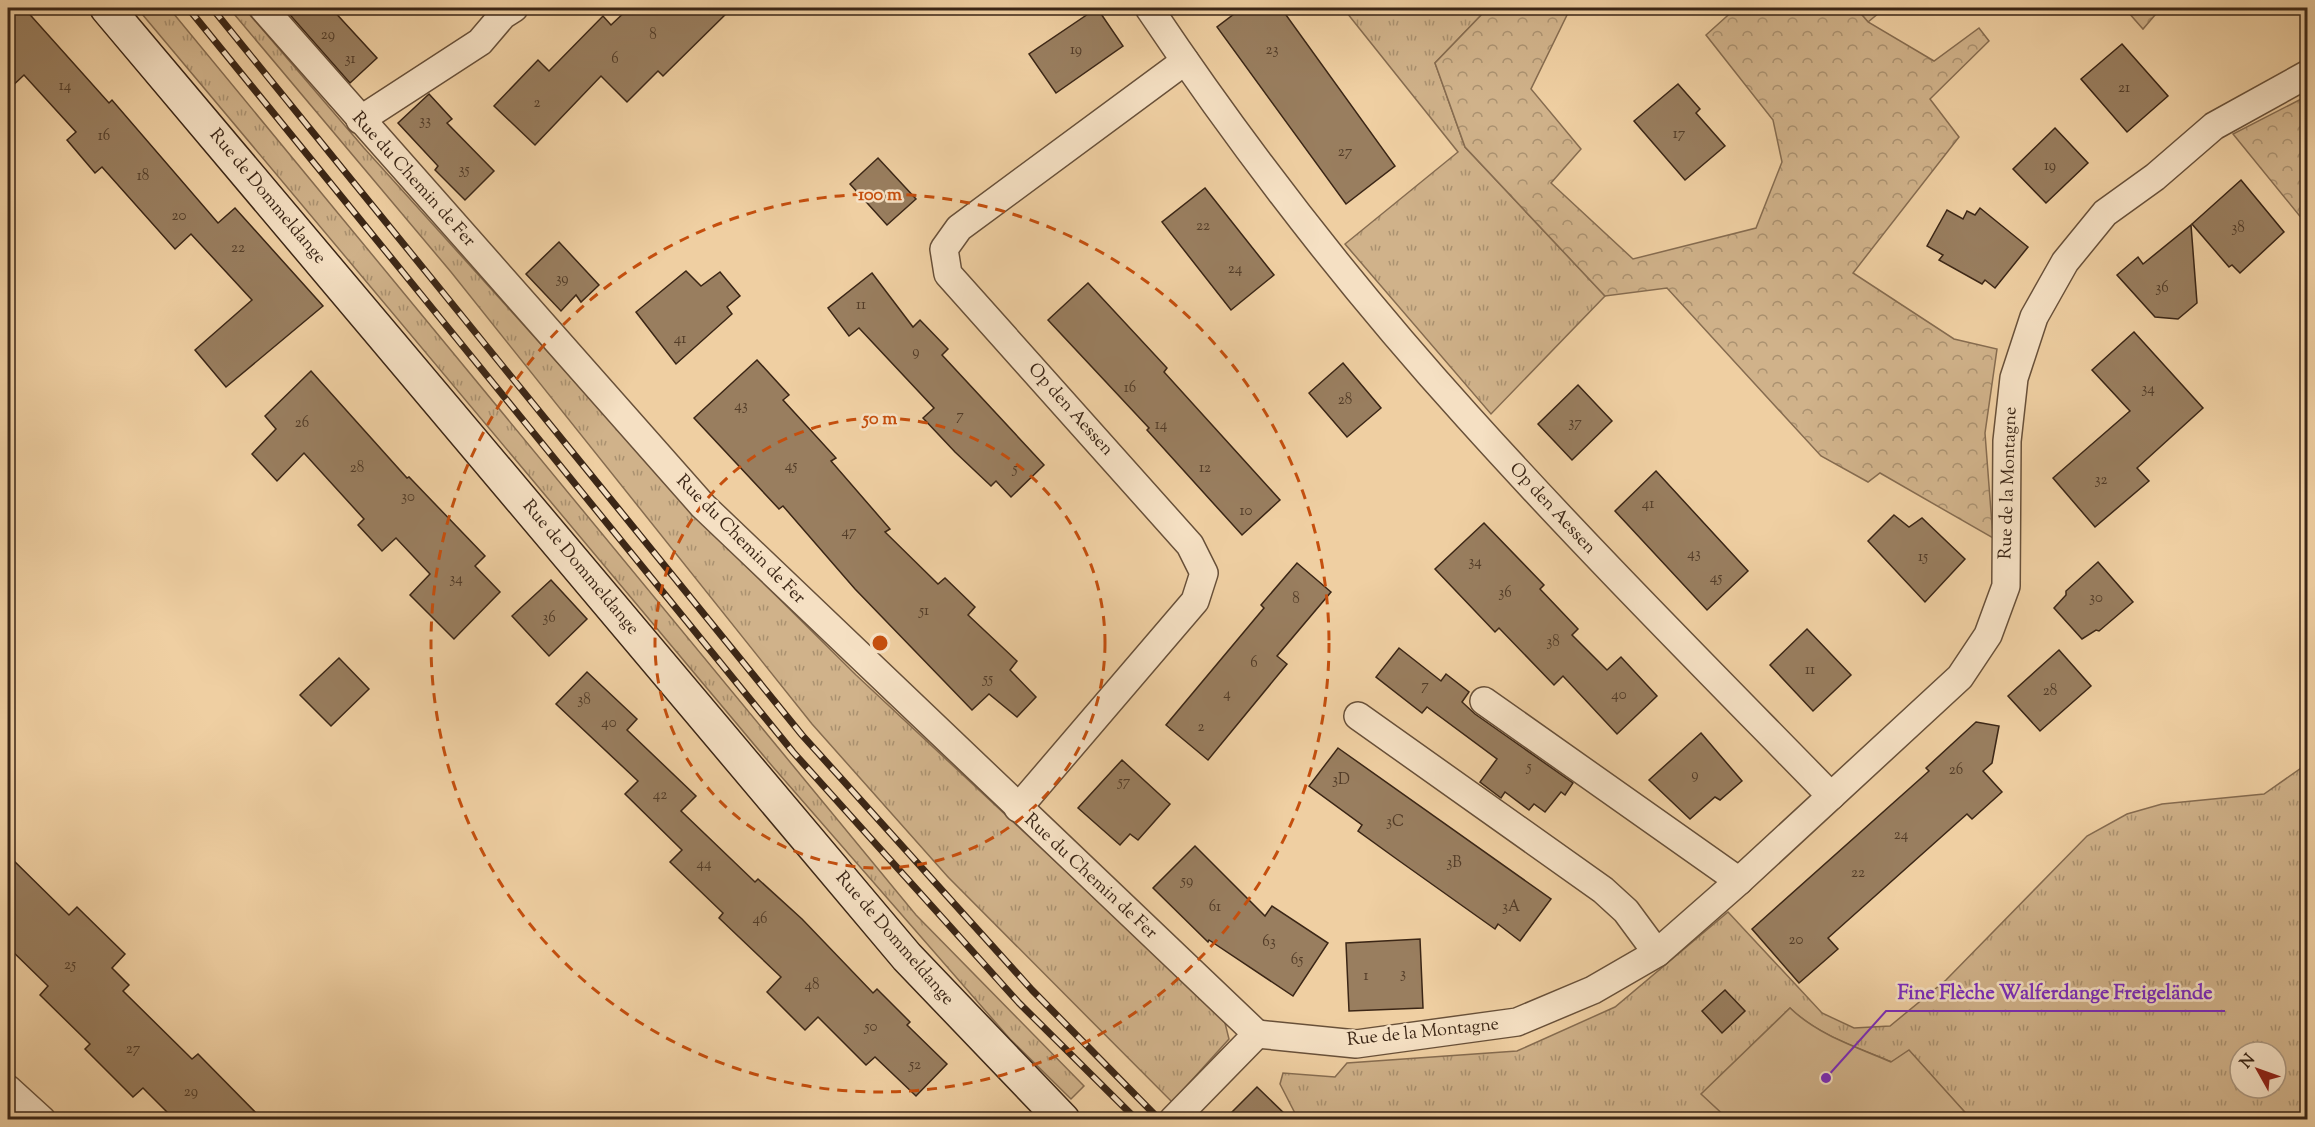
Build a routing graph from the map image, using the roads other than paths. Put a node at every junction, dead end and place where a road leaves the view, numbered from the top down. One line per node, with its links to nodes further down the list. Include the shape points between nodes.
1 (107, 8): 17 (main road, Rue de Dommeldange, via 908,957)
2 (262, 8): 7 (street, Rue du Chemin de Fer)
3 (514, 8): 7 (street, via 480,42)
4 (1149, 8): 5 (street, Op den Aessen)
5 (1185, 61): 10 (street, Op den Aessen, via 1330,255 1467,417 1596,556); 11 (street, Op den Aessen, via 959,228 944,249 948,274 1190,545 1204,573 1195,601)
6 (2307, 74): 10 (street, Rue de la Montagne, via 2214,126 2155,177 2105,213 2065,262 2034,317 2014,378 2007,441 2006,586 1988,635 1960,676)
7 (360, 120): 11 (street, Rue du Chemin de Fer, via 703,506)
8 (1484, 701): 12 (street)
9 (1358, 716): 13 (street, via 1603,890 1626,911)
10 (1831, 796): 12 (street, Rue de la Montagne)
11 (1018, 808): 14 (street, Rue du Chemin de Fer)
12 (1739, 881): 13 (street, Rue de la Montagne)
13 (1657, 952): 14 (street, Rue de la Montagne, via 1593,990 1517,1022 1356,1044)
14 (1257, 1034): 18 (street)
15 (8, 1089): 16 (street)
16 (42, 1119)
17 (1063, 1119)
18 (1173, 1119)

